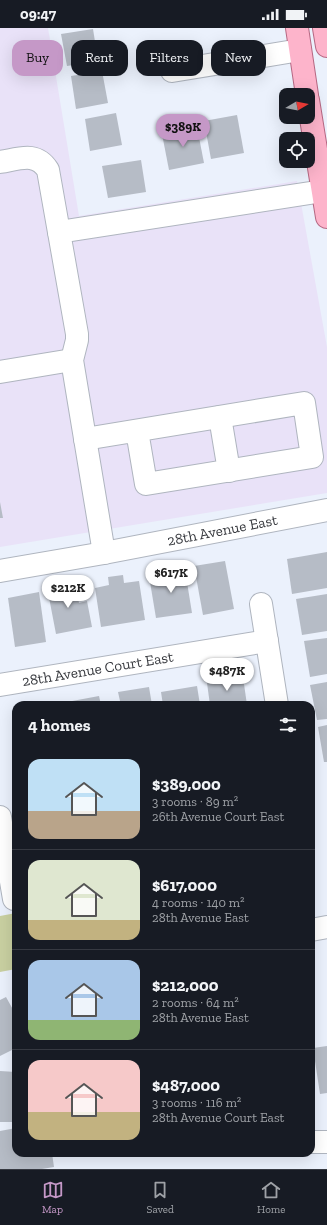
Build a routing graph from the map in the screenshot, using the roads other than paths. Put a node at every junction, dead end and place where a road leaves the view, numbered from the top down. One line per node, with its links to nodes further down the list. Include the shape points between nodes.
1 (297, 28): 4 (main road)
2 (324, 28): 3 (main road)
3 (327, 46)
4 (300, 50): 5 (street); 6 (main road)
5 (203, 66)
6 (306, 88)
7 (312, 124): 9 (main road)
8 (0, 162): 11 (street, via 30,157 44,164 48,170)
9 (323, 191): 10 (main road); 11 (street)
10 (327, 217)
11 (59, 232): 12 (street, via 77,334)
12 (72, 360): 13 (street); 16 (street)
13 (0, 372)
14 (220, 417): 15 (street); 17 (street); 17 (street, via 304,403 312,457)
15 (137, 431): 16 (street); 17 (street, via 146,484)
16 (85, 439): 19 (street)
17 (229, 471)
18 (327, 510): 19 (street, 28th Avenue East)
19 (104, 553): 20 (street, 28th Avenue East)
20 (0, 570)
21 (261, 604): 22 (street)
22 (267, 641): 23 (street, 28th Avenue Court East); 24 (street)
23 (0, 685)
24 (276, 701)
25 (0, 817): 26 (street)
26 (12, 869)
27 (327, 927): 28 (street)
28 (315, 929)
29 (315, 1142): 30 (street)
30 (327, 1142)

